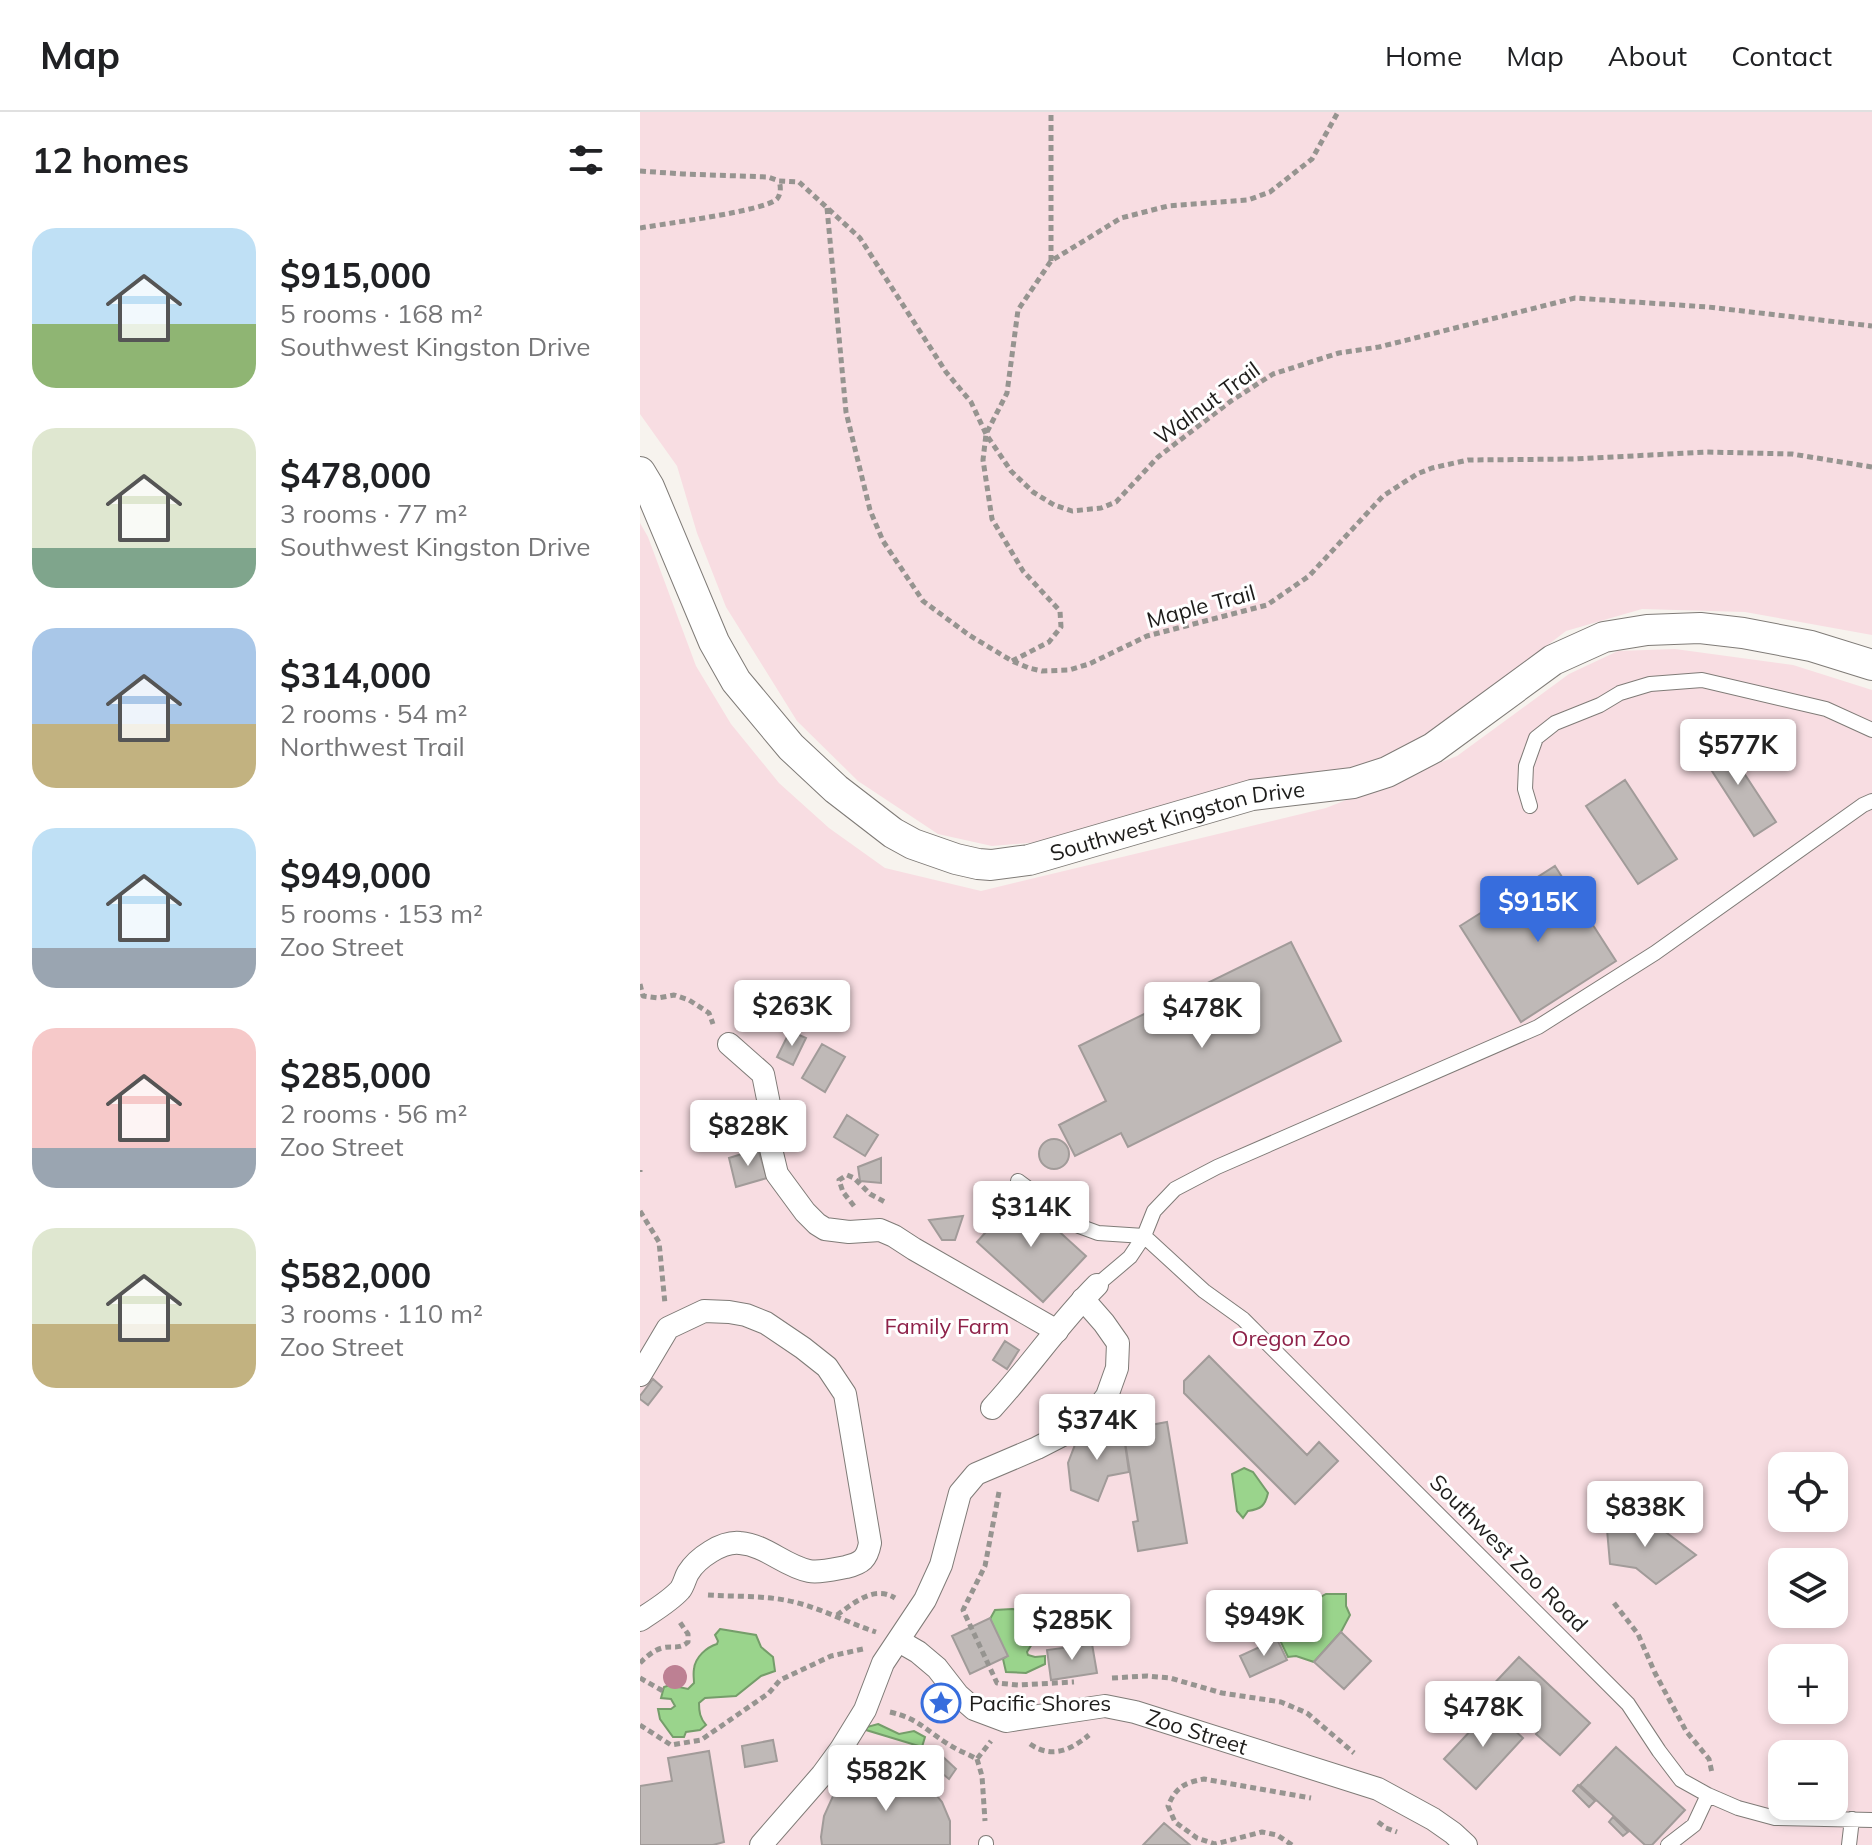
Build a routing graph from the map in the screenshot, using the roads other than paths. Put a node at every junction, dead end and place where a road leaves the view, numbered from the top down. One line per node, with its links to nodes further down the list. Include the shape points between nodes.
1 (640, 472): 2 (street, Southwest Kingston Drive, via 714,642 763,716 836,789 893,833 933,852 978,864 1029,860 1252,795 1353,783 1387,772 1433,748 1553,660 1604,637 1700,628 1811,646)
2 (1872, 665)
3 (1872, 730): 5 (lane, via 1826,709 1702,680 1650,684 1555,723 1536,738 1526,766)
4 (1872, 801): 8 (lane, via 1655,953 1538,1027 1175,1189 1154,1211)
5 (1530, 806)
6 (729, 1044): 10 (street, via 763,1074 777,1174 817,1224 894,1236)
7 (1018, 1181): 8 (lane, via 1079,1226 1098,1233)
8 (1144, 1236): 9 (lane, via 1130,1257); 15 (lane, Southwest Zoo Road, via 1254,1329 1628,1704 1681,1780)
9 (1090, 1292): 10 (street); 14 (street, via 1118,1343 1117,1368 1107,1396 1074,1429 976,1474 960,1493 941,1565)
10 (1057, 1331): 12 (street)
11 (640, 1375): 13 (street, via 668,1328 704,1311 746,1315 803,1348 827,1367 845,1394 869,1533 869,1550 861,1561 812,1572 737,1542 713,1550 698,1559 681,1589)
12 (992, 1408)
13 (640, 1620)
14 (899, 1641): 18 (street, via 841,1749); 19 (street, Zoo Street, via 937,1668 974,1709 1006,1721 1105,1706 1135,1712 1378,1789 1433,1819)
15 (1708, 1795): 16 (lane, Southwest Zoo Road, via 1775,1818); 20 (lane, via 1694,1825)
16 (1852, 1819): 17 (lane, Southwest Zoo Road); 21 (lane)
17 (1872, 1820)
18 (761, 1845)
19 (1466, 1845)
20 (1668, 1845)
21 (1849, 1845)

